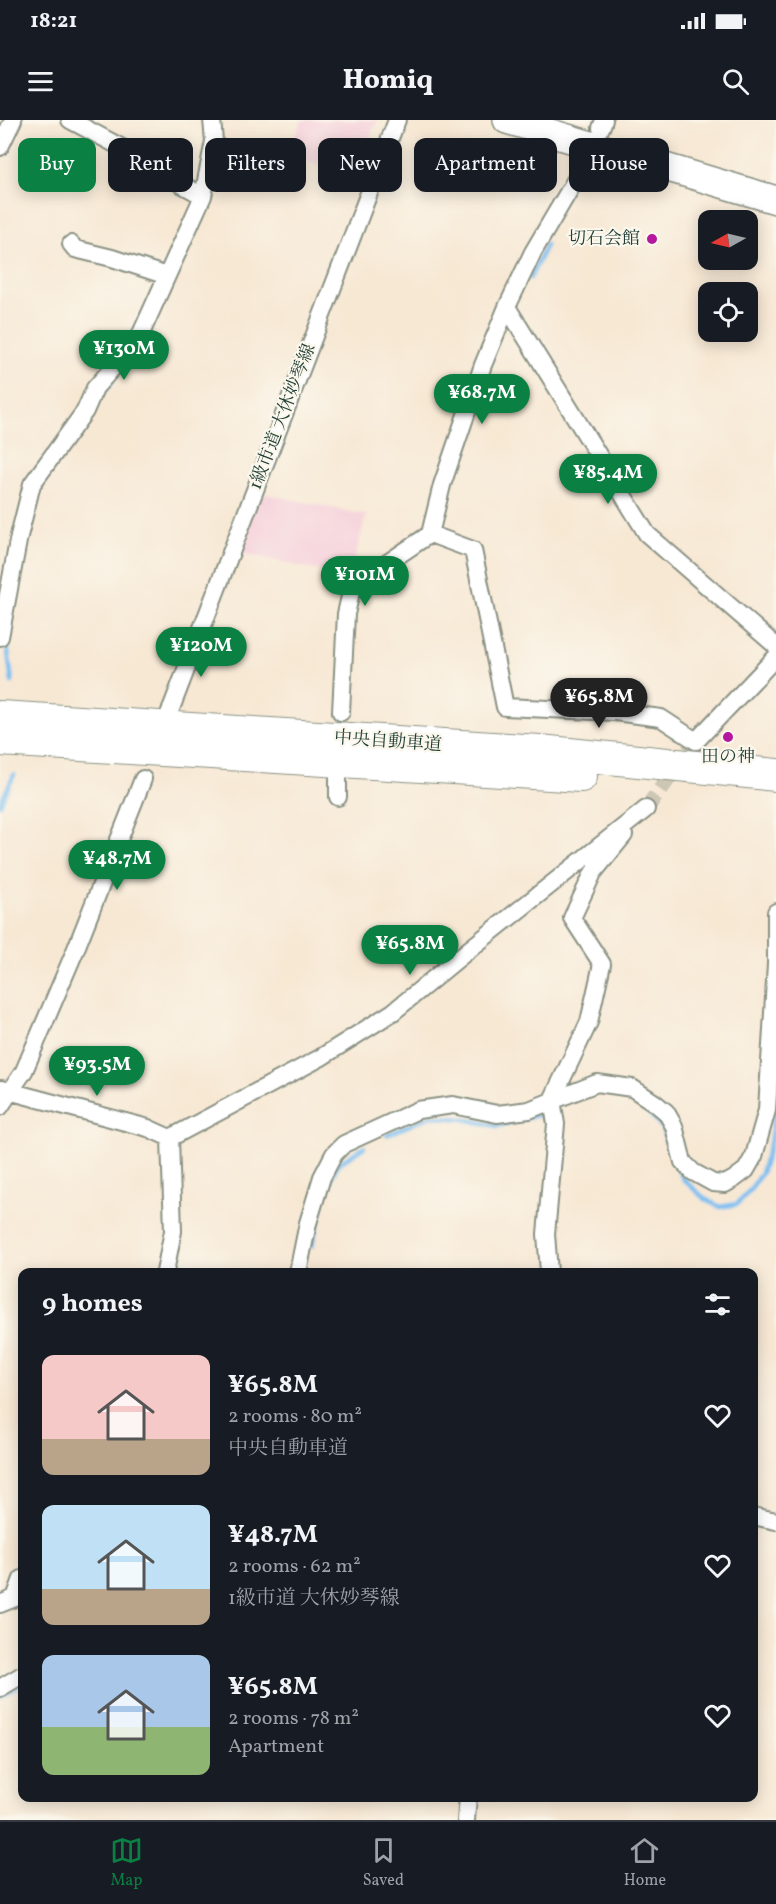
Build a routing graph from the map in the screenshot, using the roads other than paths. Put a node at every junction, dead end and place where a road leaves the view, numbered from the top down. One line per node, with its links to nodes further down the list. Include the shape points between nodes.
1 (13, 120): 7 (street)
2 (70, 120): 9 (street)
3 (212, 120): 9 (street, via 214,141)
4 (397, 120): 19 (street, 1級市道 大休妙琴線)
5 (507, 120): 6 (main road)
6 (594, 128): 8 (main road); 10 (main road); 13 (street)
7 (0, 147)
8 (776, 181)
9 (203, 196): 12 (street)
10 (776, 200)
11 (71, 244): 12 (street, via 75,249)
12 (166, 276): 15 (street, via 139,338 95,388 85,411 32,484)
13 (507, 307): 14 (street, via 442,485); 16 (street, via 646,534)
14 (430, 534): 17 (street, via 473,550 505,707 661,718 696,741); 18 (street, via 351,592)
15 (0, 637)
16 (776, 646)
17 (776, 657)
18 (340, 712)
19 (169, 714)
20 (5, 729): 21 (highway, 中央自動車道, via 540,751); 25 (highway, 中央自動車道)
21 (776, 775)
22 (338, 777): 24 (street)
23 (143, 779): 27 (street, via 28,1061)
24 (338, 796)
25 (776, 796)
26 (776, 912): 28 (street, via 767,1110 746,1170 725,1184 713,1183 693,1172 683,1162 674,1126 666,1112 632,1088 597,1083)
27 (6, 1090): 29 (street); 30 (street, via 148,1128)
28 (552, 1100): 30 (street, via 589,1022 602,964 572,918 593,873 646,809 393,1012 320,1058); 32 (street, via 529,1110 497,1114 453,1106 418,1110 344,1144 322,1177); 33 (street, via 556,1124 546,1234)
29 (0, 1107)
30 (170, 1138): 31 (street, via 173,1231)
31 (166, 1268)
32 (299, 1268)
33 (549, 1268)
34 (758, 1517): 35 (street)
35 (776, 1521)
36 (18, 1677): 37 (street)
37 (0, 1688)
38 (468, 1802): 39 (street)
39 (466, 1820)

